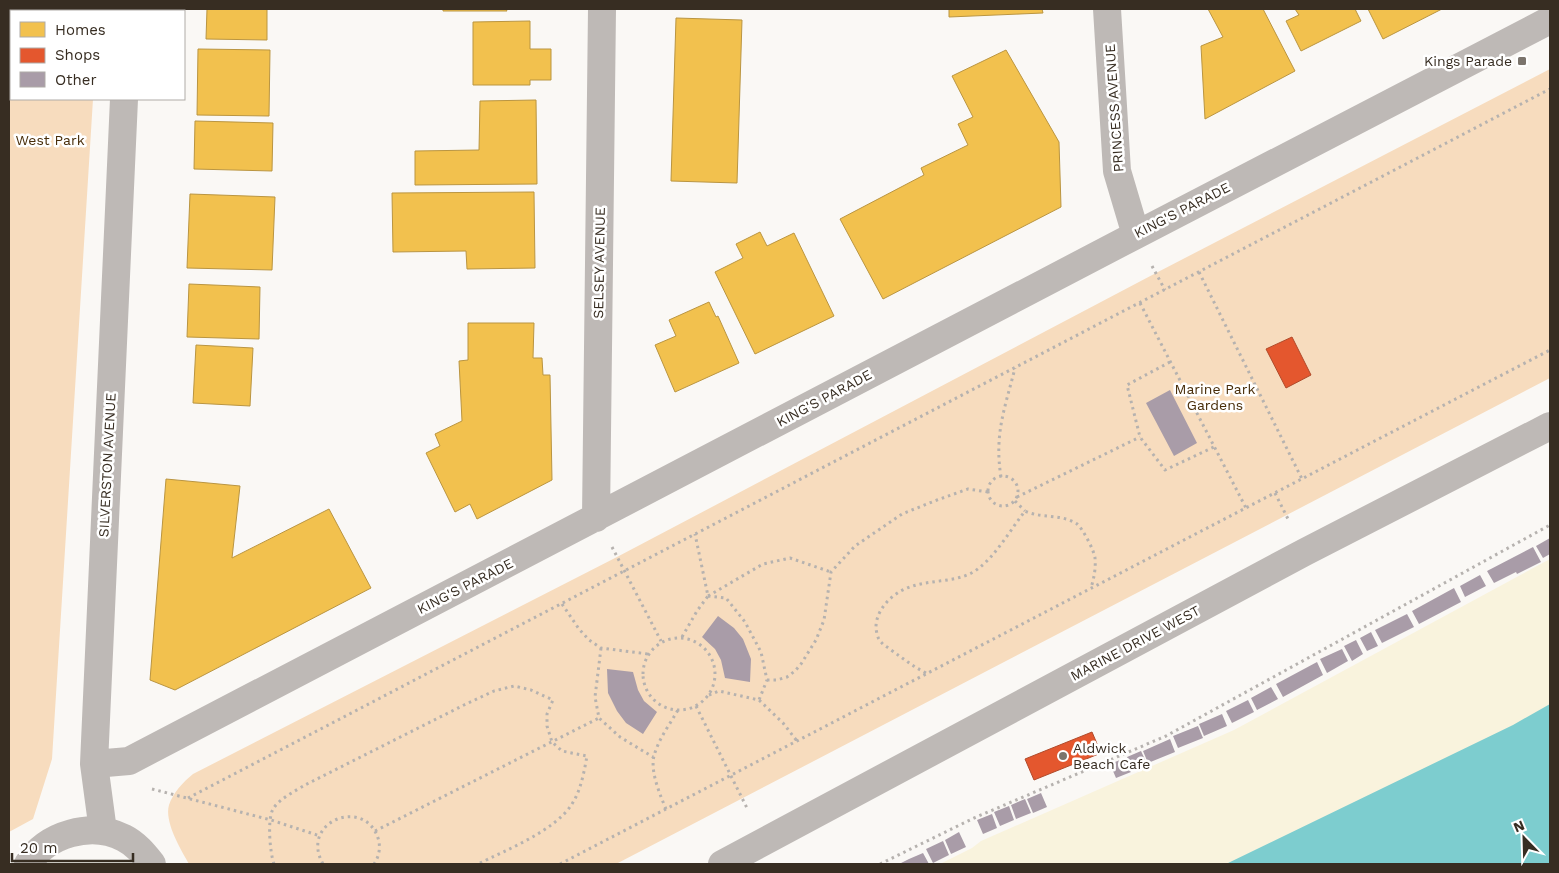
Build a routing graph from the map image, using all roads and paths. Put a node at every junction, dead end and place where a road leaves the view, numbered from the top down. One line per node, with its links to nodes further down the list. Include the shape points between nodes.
1 (602, 9): 21 (street, SELSEY AVENUE)
2 (1107, 9): 6 (street, PRINCESS AVENUE, via 1117,170)
3 (1550, 20): 6 (street, KING'S PARADE)
4 (1550, 89): 7 (path)
5 (124, 100): 44 (street, SILVERSTON AVENUE)
6 (1136, 234): 21 (street, KING'S PARADE)
7 (1199, 272): 8 (path); 16 (path)
8 (1140, 302): 10 (path); 11 (path)
9 (1550, 350): 16 (path)
10 (1170, 362): 13 (path, via 1126,384); 14 (path)
11 (1015, 368): 15 (path, via 1001,422 998,453); 23 (path)
12 (1550, 426): 52 (street, MARINE DRIVE WEST, via 1305,552)
13 (1140, 437): 14 (path, via 1165,470); 18 (path)
14 (1214, 447): 19 (path)
15 (1001, 477): 17 (path, via 993,480); 18 (path, via 1016,484)
16 (1302, 479): 19 (path)
17 (988, 492): 18 (path, via 998,506 1012,504); 25 (path, via 968,489 902,514 855,546)
18 (1016, 499): 20 (path)
19 (1246, 508): 26 (path)
20 (1025, 511): 26 (path, via 1078,524 1095,555 1096,572); 33 (path, via 979,568 956,578 912,586 890,598 881,611 876,621 880,642)
21 (596, 518): 24 (path); 43 (street, KING'S PARADE)
22 (1550, 525): 61 (path, via 1166,736 974,818)
23 (695, 534): 24 (path); 27 (path)
24 (625, 571): 28 (path); 30 (path)
25 (831, 572): 27 (path, via 790,558 763,564); 34 (path, via 824,620 816,640 795,671 787,677)
26 (1092, 588): 33 (path)
27 (708, 596): 29 (path); 34 (path, via 726,598 745,622 761,652)
28 (562, 604): 31 (path, via 580,629); 46 (path)
29 (682, 637): 30 (path); 35 (path, via 702,646 712,658 715,674)
30 (662, 641): 32 (path)
31 (601, 648): 32 (path); 39 (path, via 595,697)
32 (648, 654): 38 (path, via 642,674 644,686 649,695 662,705)
33 (927, 674): 40 (path)
34 (767, 680): 36 (path)
35 (709, 695): 36 (path, via 718,691); 37 (path)
36 (759, 700): 40 (path)
37 (696, 706): 38 (path); 45 (path)
38 (678, 710): 42 (path)
39 (599, 718): 41 (path); 42 (path, via 620,737)
40 (797, 741): 45 (path)
41 (552, 742): 48 (path, via 547,726 553,700 514,686 494,691 305,785 273,809); 50 (path); 58 (path, via 562,751 587,756 573,803 564,815 538,833)
42 (653, 757): 47 (path, via 655,779)
43 (129, 761): 44 (street, KING'S PARADE); 46 (path, via 153,790)
44 (94, 764): 49 (street, SILVERSTON AVENUE)
45 (731, 776): 47 (path); 52 (path)
46 (188, 798): 48 (path)
47 (666, 809): 59 (path)
48 (271, 820): 51 (path); 55 (path, via 270,846)
49 (102, 831): 53 (street, via 77,831 54,839); 54 (street, via 124,838 142,851)
50 (375, 831): 51 (path, via 363,820 346,816 330,822); 57 (path, via 379,850)
51 (320, 836): 56 (path, via 317,845)
52 (764, 841): 60 (street, MARINE DRIVE WEST)
53 (28, 864)
54 (152, 864)
55 (274, 864)
56 (323, 864)
57 (374, 864)
58 (478, 864)
59 (560, 864)
60 (722, 864)
61 (880, 864)

